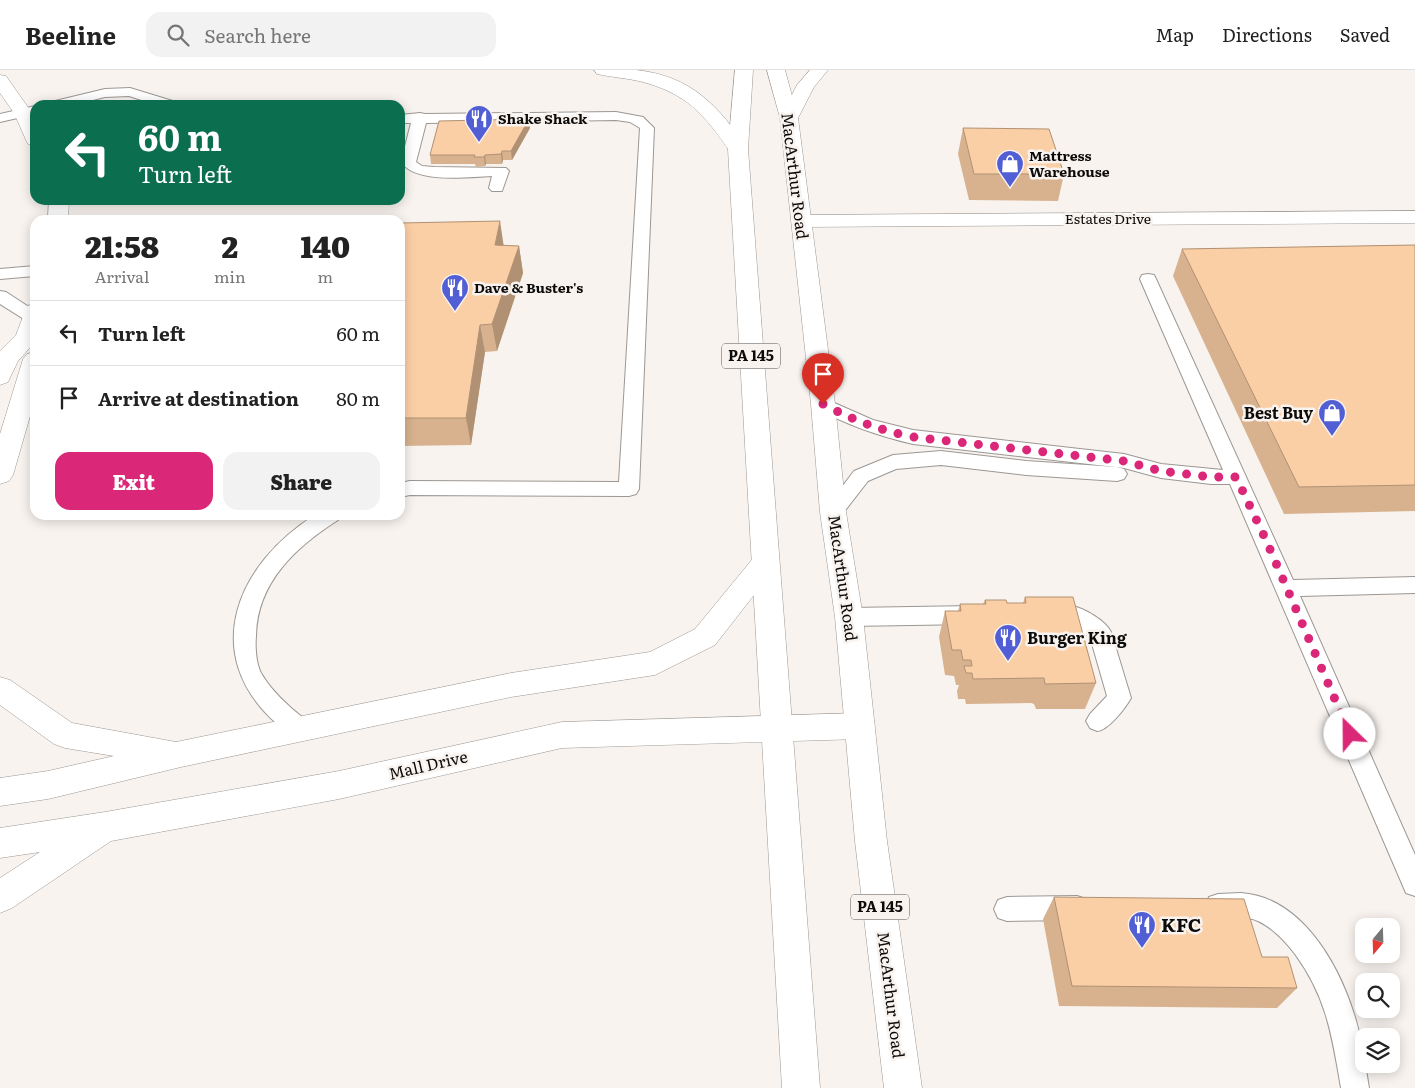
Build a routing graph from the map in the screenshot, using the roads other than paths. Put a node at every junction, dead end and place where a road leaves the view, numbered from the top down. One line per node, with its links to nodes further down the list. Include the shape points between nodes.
1 (603, 70): 13 (main road, via 643,76 693,97 714,115)
2 (744, 70): 13 (main road, PA 145)
3 (776, 70): 12 (main road, MacArthur Road / PA 145)
4 (819, 70): 12 (main road, via 806,85)
5 (0, 80): 8 (main road)
6 (76, 100): 7 (lane, via 105,93 130,92)
7 (155, 100)
8 (29, 112): 10 (lane)
9 (420, 117): 11 (lane); 14 (lane, via 408,162 411,166 430,171 501,171); 29 (lane, via 616,116 642,121 647,128 629,489)
10 (0, 118)
11 (405, 118)
12 (789, 118): 16 (main road, MacArthur Road / PA 145)
13 (738, 149): 32 (main road, PA 145)
14 (497, 188)
15 (1415, 217): 16 (main road, Estates Drive)
16 (801, 221): 25 (main road, MacArthur Road / PA 145)
17 (30, 271): 18 (lane)
18 (0, 274)
19 (1148, 279): 28 (lane)
20 (0, 296): 21 (lane)
21 (30, 332)
22 (30, 339): 24 (main road, via 7,358)
23 (30, 349): 27 (main road)
24 (0, 377)
25 (823, 404): 26 (lane, via 854,421 898,434 1124,461); 30 (main road, MacArthur Road / PA 145)
26 (1161, 471): 28 (lane); 30 (lane, via 1123,474 1026,468 941,458 892,462 861,476)
27 (0, 475)
28 (1236, 477): 34 (lane)
29 (405, 489)
30 (833, 512): 37 (main road, MacArthur Road / PA 145)
31 (323, 520): 42 (lane, via 296,538 274,560 258,582 247,610 244,639 249,674 273,707)
32 (765, 563): 41 (main road, PA 145); 42 (main road, via 705,638 655,664 511,685)
33 (1415, 585): 34 (lane)
34 (1286, 588): 47 (lane)
35 (998, 615): 37 (lane)
36 (1035, 615): 39 (lane, via 1072,616 1100,632 1119,698)
37 (849, 617): 40 (main road, MacArthur Road / PA 145)
38 (0, 689): 43 (main road, via 66,735)
39 (1098, 721)
40 (860, 726): 41 (main road, Mall Drive); 53 (main road, MacArthur Road / PA 145, via 871,841)
41 (776, 728): 45 (main road, Mall Drive, via 562,735 339,785); 52 (main road, PA 145)
42 (300, 729): 43 (main road)
43 (181, 754): 44 (main road, via 48,785)
44 (0, 792)
45 (105, 827): 46 (main road, Mall Drive); 48 (main road)
46 (0, 843)
47 (1415, 884)
48 (0, 897)
49 (1195, 906): 54 (lane, via 1253,906 1273,914 1293,932 1324,975 1336,1001)
50 (1106, 907): 51 (lane)
51 (1007, 909)
52 (801, 1088)
53 (903, 1088)
54 (1355, 1088)

